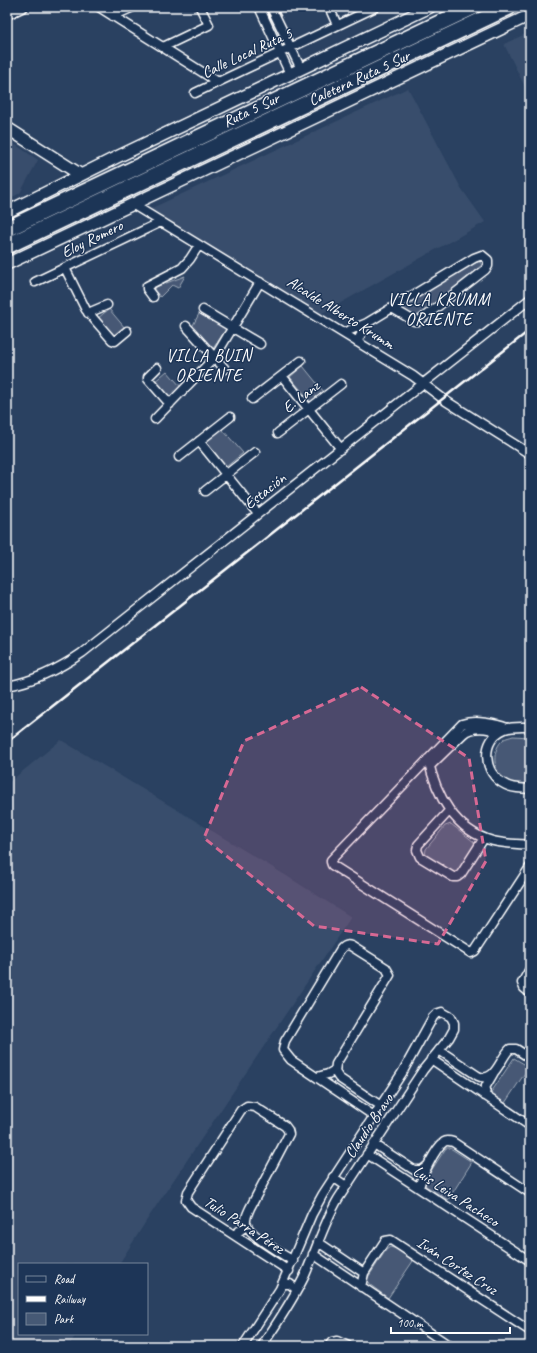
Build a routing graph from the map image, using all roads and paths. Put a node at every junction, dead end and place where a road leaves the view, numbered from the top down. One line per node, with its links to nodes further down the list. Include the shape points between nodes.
1 (24, 7): 12 (street)
2 (98, 7): 14 (street)
3 (133, 7): 14 (street)
4 (200, 7): 16 (street, via 209,26)
5 (259, 7): 18 (street)
6 (271, 7): 17 (street)
7 (329, 7): 15 (street)
8 (376, 7): 15 (street, Calle Local Ruta 5)
9 (430, 7): 19 (main road, Caletera Ruta 5 Sur)
10 (473, 7): 27 (highway, Ruta 5 Sur)
11 (510, 7): 29 (highway, Ruta 5 Sur)
12 (7, 15)
13 (530, 15): 24 (main road, Caletera Ruta 5 Sur)
14 (113, 16): 16 (street)
15 (337, 25): 17 (street, Calle Local Ruta 5)
16 (163, 47): 20 (street)
17 (290, 48): 18 (street, Calle Local Ruta 5); 19 (street)
18 (280, 52): 19 (street); 20 (street, Calle Local Ruta 5)
19 (295, 71): 23 (main road, Caletera Ruta 5 Sur)
20 (218, 82): 21 (street, Calle Local Ruta 5)
21 (195, 93)
22 (7, 128): 23 (main road)
23 (81, 175): 25 (main road, Caletera Ruta 5 Sur)
24 (132, 204): 26 (street, Alcalde Alberto Krumm); 30 (main road, Caletera Ruta 5 Sur)
25 (7, 212)
26 (161, 222): 28 (street, Alcalde Alberto Krumm); 31 (street, Eloy Romero)
27 (7, 229)
28 (199, 245): 33 (street, Alcalde Alberto Krumm); 34 (street, via 182,268 147,286)
29 (7, 246)
30 (7, 264)
31 (65, 268): 32 (street, Eloy Romero); 39 (street)
32 (35, 282)
33 (260, 282): 42 (street); 44 (street, Alcalde Alberto Krumm)
34 (153, 297)
35 (530, 299): 53 (street, Estación)
36 (107, 305): 39 (street)
37 (392, 308): 37 (street, via 477,256 482,255 488,260 485,270 419,321 414,321); 40 (street)
38 (203, 310): 42 (street)
39 (88, 313): 43 (street, via 113,341)
40 (367, 322): 44 (street); 45 (street)
41 (186, 326): 47 (street)
42 (232, 327): 46 (street); 47 (street)
43 (127, 331)
44 (343, 333): 45 (street, Alcalde Alberto Krumm)
45 (357, 342): 53 (street, Alcalde Alberto Krumm)
46 (260, 344)
47 (214, 357): 50 (street); 55 (street)
48 (301, 361): 51 (street)
49 (157, 368): 55 (street, via 148,380)
50 (226, 369)
51 (282, 376): 54 (street); 56 (street)
52 (341, 384): 56 (street, E. Lanz)
53 (423, 384): 61 (street, Estación); 63 (street, Alcalde Alberto Krumm)
54 (252, 399)
55 (170, 404): 58 (street)
56 (309, 409): 59 (street, E. Lanz); 61 (street)
57 (230, 417): 60 (street)
58 (155, 419)
59 (278, 433)
60 (199, 441): 64 (street); 65 (street)
61 (341, 449): 67 (street, Estación)
62 (255, 452): 65 (street)
63 (530, 454)
64 (179, 457)
65 (226, 475): 66 (street); 67 (street)
66 (205, 491)
67 (258, 514): 68 (street, Estación, via 74,659 40,676)
68 (7, 686)
69 (530, 727): 70 (street)
70 (507, 728): 71 (street); 72 (street, via 494,724 462,724)
71 (498, 733): 72 (street, via 474,728 468,730); 73 (street, via 488,749 490,771 505,785)
72 (429, 763): 74 (street, via 436,786); 77 (street, via 331,860 332,865 471,953 476,950)
73 (530, 789)
74 (449, 811): 75 (street); 75 (street, via 418,845 420,857 452,877 457,877)
75 (484, 838): 76 (street)
76 (530, 845)
77 (530, 867)
78 (530, 969): 79 (street, via 522,983)
79 (530, 993)
80 (439, 1050): 82 (street, Claudio Bravo); 84 (street, Claudio Bravo, via 454,1027 451,1018 442,1012 436,1014 430,1022); 85 (street, via 478,1076)
81 (530, 1058): 85 (street, via 516,1049 510,1049)
82 (431, 1059): 87 (street, Claudio Bravo); 89 (street)
83 (336, 1073): 86 (street); 86 (street, via 336,1064 390,975 386,968 351,946 345,946 340,950 283,1047 291,1060); 88 (street); 90 (street)
84 (402, 1073): 87 (street); 90 (street, Claudio Bravo)
85 (489, 1076): 89 (street)
86 (317, 1077): 88 (street)
87 (415, 1081): 93 (street, Claudio Bravo)
88 (330, 1086): 91 (street)
89 (485, 1096): 92 (street)
90 (381, 1106): 91 (street, Claudio Bravo)
91 (374, 1116): 96 (street, Claudio Bravo)
92 (530, 1126)
93 (374, 1144): 94 (street, Claudio Bravo); 95 (street, Luis Leiva Pacheco, via 414,1170 422,1170)
94 (367, 1154): 97 (street, Claudio Bravo); 98 (street, Luis Leiva Pacheco)
95 (427, 1166): 98 (street); 99 (street, via 441,1145 446,1141 453,1142)
96 (333, 1177): 97 (street); 104 (street, Claudio Bravo, via 312,1214)
97 (346, 1186): 102 (street, Claudio Bravo, via 331,1211)
98 (419, 1188): 105 (street, Luis Leiva Pacheco)
99 (530, 1193)
100 (247, 1225): 101 (street); 101 (street, Tulio Parra Pérez, via 250,1208 289,1132 285,1126 250,1106 241,1110 188,1192 186,1200 191,1207); 104 (street, via 253,1234)
101 (234, 1235): 106 (street, Tulio Parra Pérez)
102 (318, 1242): 103 (street, Claudio Bravo); 107 (street)
103 (313, 1254): 109 (street); 110 (street, Claudio Bravo)
104 (293, 1261): 106 (street, Claudio Bravo)
105 (530, 1261)
106 (288, 1271): 108 (street, Claudio Bravo)
107 (364, 1273): 109 (street); 111 (street, Iván Cortez Cruz, via 384,1243 388,1240 393,1241)
108 (282, 1284): 110 (street, via 290,1284); 113 (street, Claudio Bravo)
109 (361, 1287): 116 (street)
110 (297, 1290): 112 (street, Claudio Bravo)
111 (530, 1331)
112 (265, 1345)
113 (243, 1346)
114 (329, 1346): 115 (street, via 337,1341)
115 (348, 1346)
116 (450, 1346)

